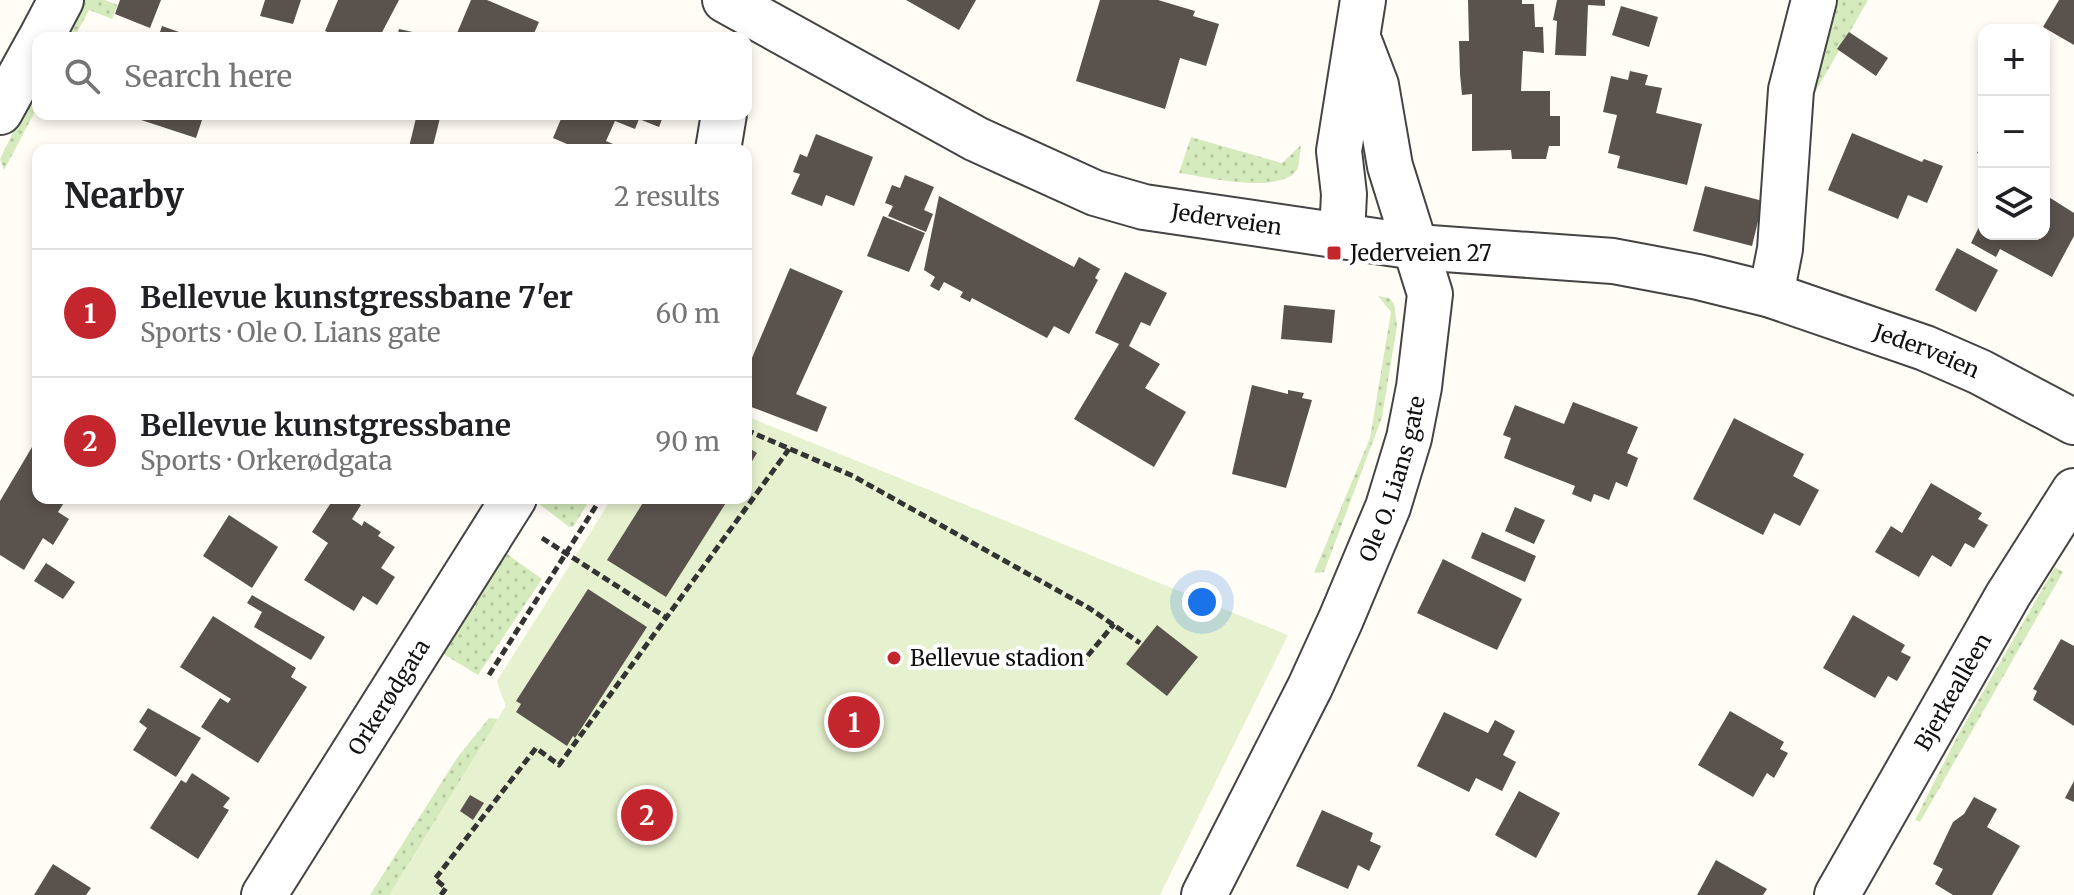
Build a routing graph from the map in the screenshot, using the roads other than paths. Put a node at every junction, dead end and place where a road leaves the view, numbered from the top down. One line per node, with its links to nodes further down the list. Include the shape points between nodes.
1 (61, 0): 5 (street)
2 (1814, 0): 12 (street, via 1791,90 1780,249)
3 (736, 12): 10 (street, Jederveien, via 821,51 976,139 1095,193 1144,207)
4 (1360, 19): 10 (street, Ole O. Lians gate, via 1339,151); 11 (street, Ole O. Lians gate, via 1390,166)
5 (44, 32)
6 (32, 54): 7 (street)
7 (0, 112)
8 (723, 120): 9 (street)
9 (719, 144)
10 (1342, 235): 11 (street, Jederveien)
11 (1416, 247): 12 (street, Jederveien, via 1613,261); 17 (street, Ole O. Lians gate, via 1430,294 1428,332 1409,438 1388,507 1310,687)
12 (1771, 295): 13 (street, Jederveien, via 1925,348)
13 (2074, 422)
14 (2074, 491): 18 (street, Bjerkeallèen, via 2008,595)
15 (509, 506): 16 (street, Orkerødgata)
16 (264, 895)
17 (1204, 895)
18 (1837, 895)

